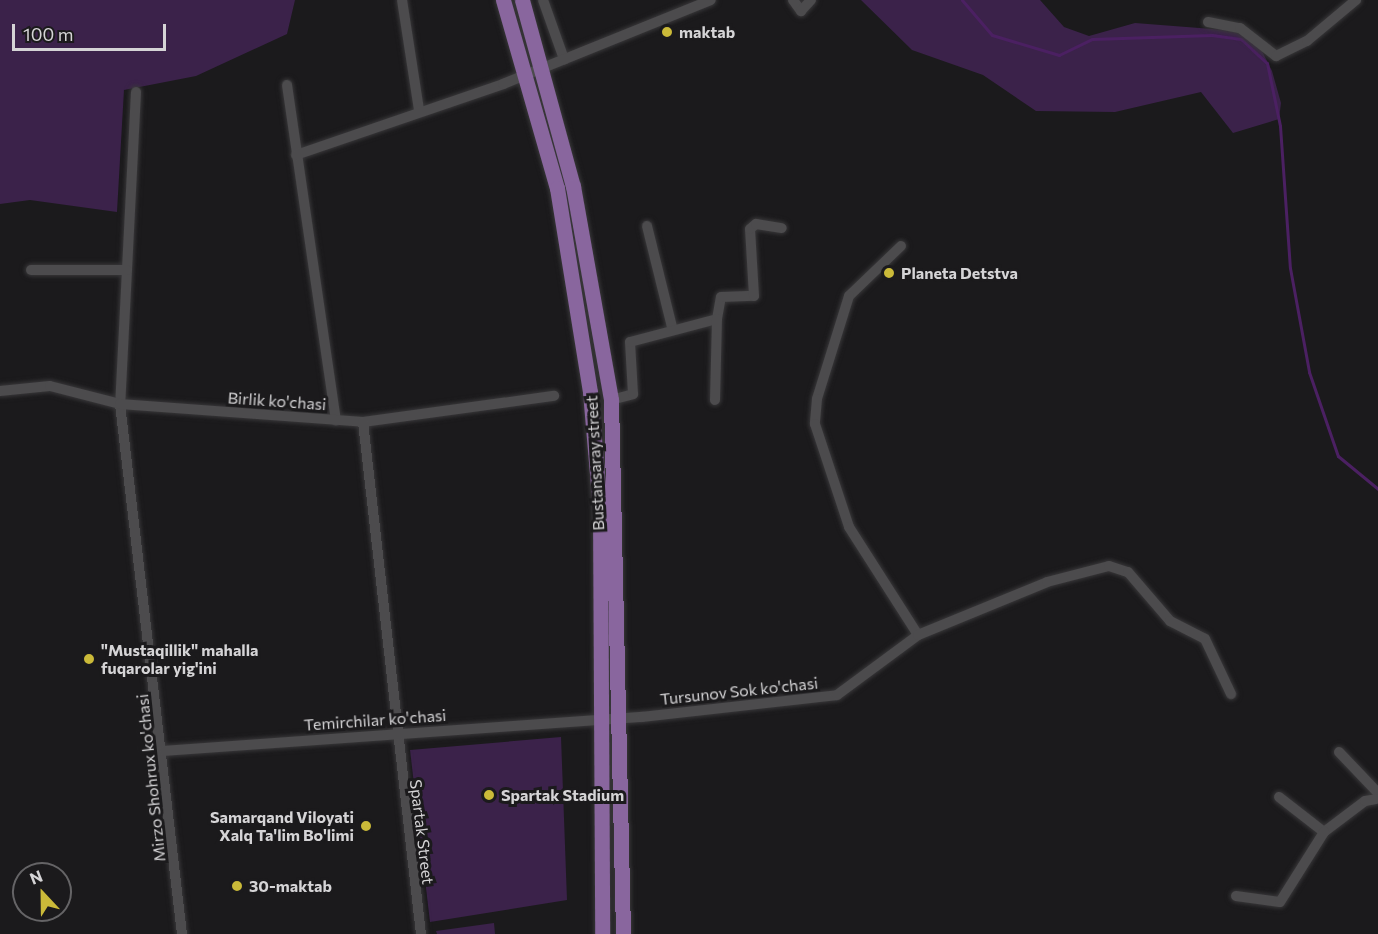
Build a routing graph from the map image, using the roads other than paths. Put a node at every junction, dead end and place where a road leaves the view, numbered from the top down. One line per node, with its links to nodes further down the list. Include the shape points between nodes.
1 (402, 0): 16 (street)
2 (503, 0): 13 (main road, Bustansaray street)
3 (522, 0): 12 (main road, Bustansaray street)
4 (543, 0): 11 (street)
5 (711, 0): 11 (street)
6 (786, 0): 7 (street)
7 (793, 0): 8 (street, via 801,11)
8 (811, 0)
9 (1356, 0): 10 (street, via 1307,41 1276,56 1240,28)
10 (1208, 22)
11 (564, 59): 12 (street)
12 (543, 66): 13 (street); 27 (main road, Bustansaray street, via 573,186)
13 (525, 72): 16 (street, via 503,84); 34 (main road, Bustansaray street, via 557,188 590,392 600,508)
14 (286, 85): 17 (street)
15 (136, 92): 22 (street, Mirzo Shohrux ko'chasi)
16 (419, 110): 17 (street)
17 (297, 155): 30 (street)
18 (647, 226): 24 (street)
19 (782, 228): 23 (street, via 752,226 756,294 718,298)
20 (901, 246): 32 (street, via 849,296 817,399 815,424 849,527)
21 (31, 270): 22 (street)
22 (127, 270): 29 (street, Mirzo Shohrux ko'chasi)
23 (717, 319): 24 (street); 28 (street)
24 (672, 327): 27 (street, via 630,342 635,387 629,398)
25 (0, 391): 29 (street, Birlik ko'chasi, via 50,386)
26 (554, 396): 31 (street, Birlik ko'chasi)
27 (612, 400): 35 (main road, Bustansaray street)
28 (715, 400)
29 (120, 404): 30 (street, Birlik ko'chasi); 37 (street, Mirzo Shohrux ko'chasi)
30 (336, 420): 31 (street, Birlik ko'chasi)
31 (363, 422): 36 (street, Spartak Street)
32 (918, 635): 33 (street, Tursunov Sok ko'chasi, via 1047,582 1118,567 1170,621 1205,639); 35 (street, Tursunov Sok ko'chasi, via 837,695)
33 (1231, 694)
34 (595, 718): 35 (street, Tursunov Sok ko'chasi); 36 (street, Temirchilar ko'chasi); 45 (main road, Bustansaray street)
35 (619, 718): 46 (main road, Bustansaray street)
36 (394, 733): 37 (street, Temirchilar ko'chasi); 44 (street, Spartak Street)
37 (164, 751): 43 (street, Mirzo Shohrux ko'chasi)
38 (1339, 752): 40 (street)
39 (1279, 797): 41 (street)
40 (1378, 798): 41 (street, via 1365,801)
41 (1324, 832): 42 (street, via 1280,902)
42 (1236, 896)
43 (182, 934)
44 (421, 934)
45 (602, 934)
46 (623, 934)

